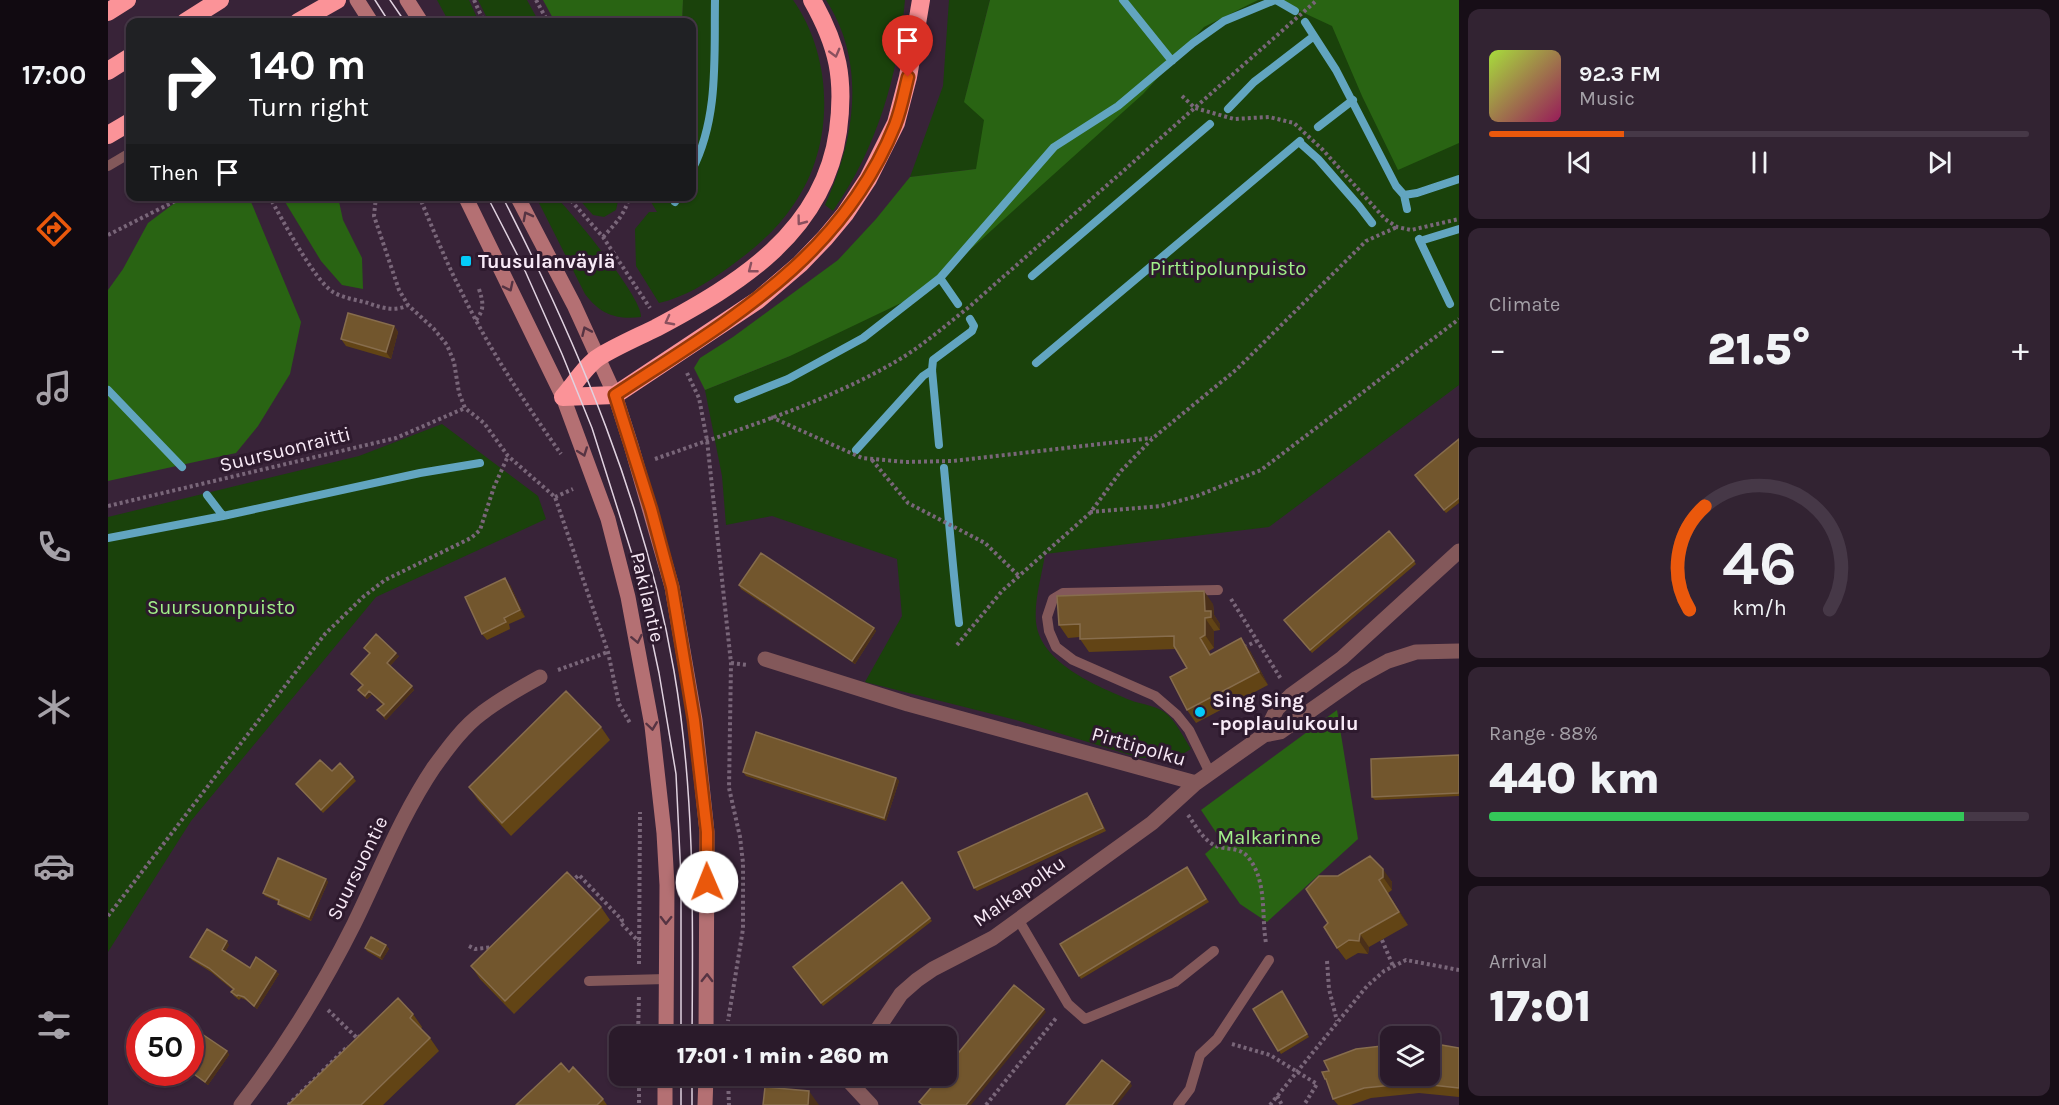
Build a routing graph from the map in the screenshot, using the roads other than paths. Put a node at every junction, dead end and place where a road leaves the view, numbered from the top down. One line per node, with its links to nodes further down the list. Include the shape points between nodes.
1 (127, 0): 8 (highway)
2 (220, 0): 9 (highway)
3 (337, 0): 10 (highway)
4 (357, 0): 11 (main road, bridge)
5 (406, 0): 12 (main road)
6 (812, 0): 21 (highway, one-way to 21, via 836,52 841,81 836,145 817,198 782,243 720,292)
7 (921, 0): 22 (highway, via 896,123 881,156 845,214 800,264 758,300)
8 (108, 12)
9 (191, 18)
10 (305, 18)
11 (368, 18)
12 (418, 18)
13 (126, 60): 14 (highway)
14 (108, 71)
15 (126, 124): 16 (highway)
16 (108, 135)
17 (126, 155): 18 (lane)
18 (108, 166)
19 (467, 201): 23 (main road, Pakilantie, one-way to 23)
20 (520, 201): 21 (main road, Pakilantie, one-way to 20)
21 (598, 357): 22 (main road, Pakilantie); 23 (highway)
22 (615, 395): 23 (highway); 38 (main road, Pakilantie, one-way to 22, via 707,832 694,720 672,587)
23 (562, 397): 35 (main road, Pakilantie, one-way to 35, via 608,519 643,668 664,833)
24 (1459, 551): 29 (street, Pirttipolku, via 1342,658 1291,695 1277,709)
25 (1218, 590): 30 (lane, via 1063,593 1053,599 1047,616 1056,647 1073,660 1155,696 1177,715 1189,730)
26 (1459, 651): 29 (street, via 1416,652 1388,661 1280,732)
27 (765, 660): 31 (street, Pirttipolku, via 908,704)
28 (540, 677): 44 (street, Suursuontie, via 481,713 450,743 415,795 353,925 301,1020)
29 (1264, 735): 30 (street, Pirttipolku)
30 (1210, 773): 31 (street, Pirttipolku)
31 (1196, 783): 32 (street, Malkapolku, via 1152,823)
32 (1018, 919): 33 (lane, via 1068,1004 1085,1019 1175,982); 39 (street, Malkapolku, via 993,938 917,980 901,994)
33 (1215, 951)
34 (1269, 960): 47 (lane, via 1217,1039 1200,1055 1190,1089)
35 (666, 979): 36 (lane); 37 (main road, Pakilantie)
36 (589, 981)
37 (666, 1026)
38 (706, 1026)
39 (880, 1026)
40 (665, 1086): 45 (main road)
41 (706, 1086): 46 (main road)
42 (852, 1086): 43 (street)
43 (867, 1104)
44 (241, 1105)
45 (665, 1105)
46 (705, 1105)
47 (1178, 1105)

